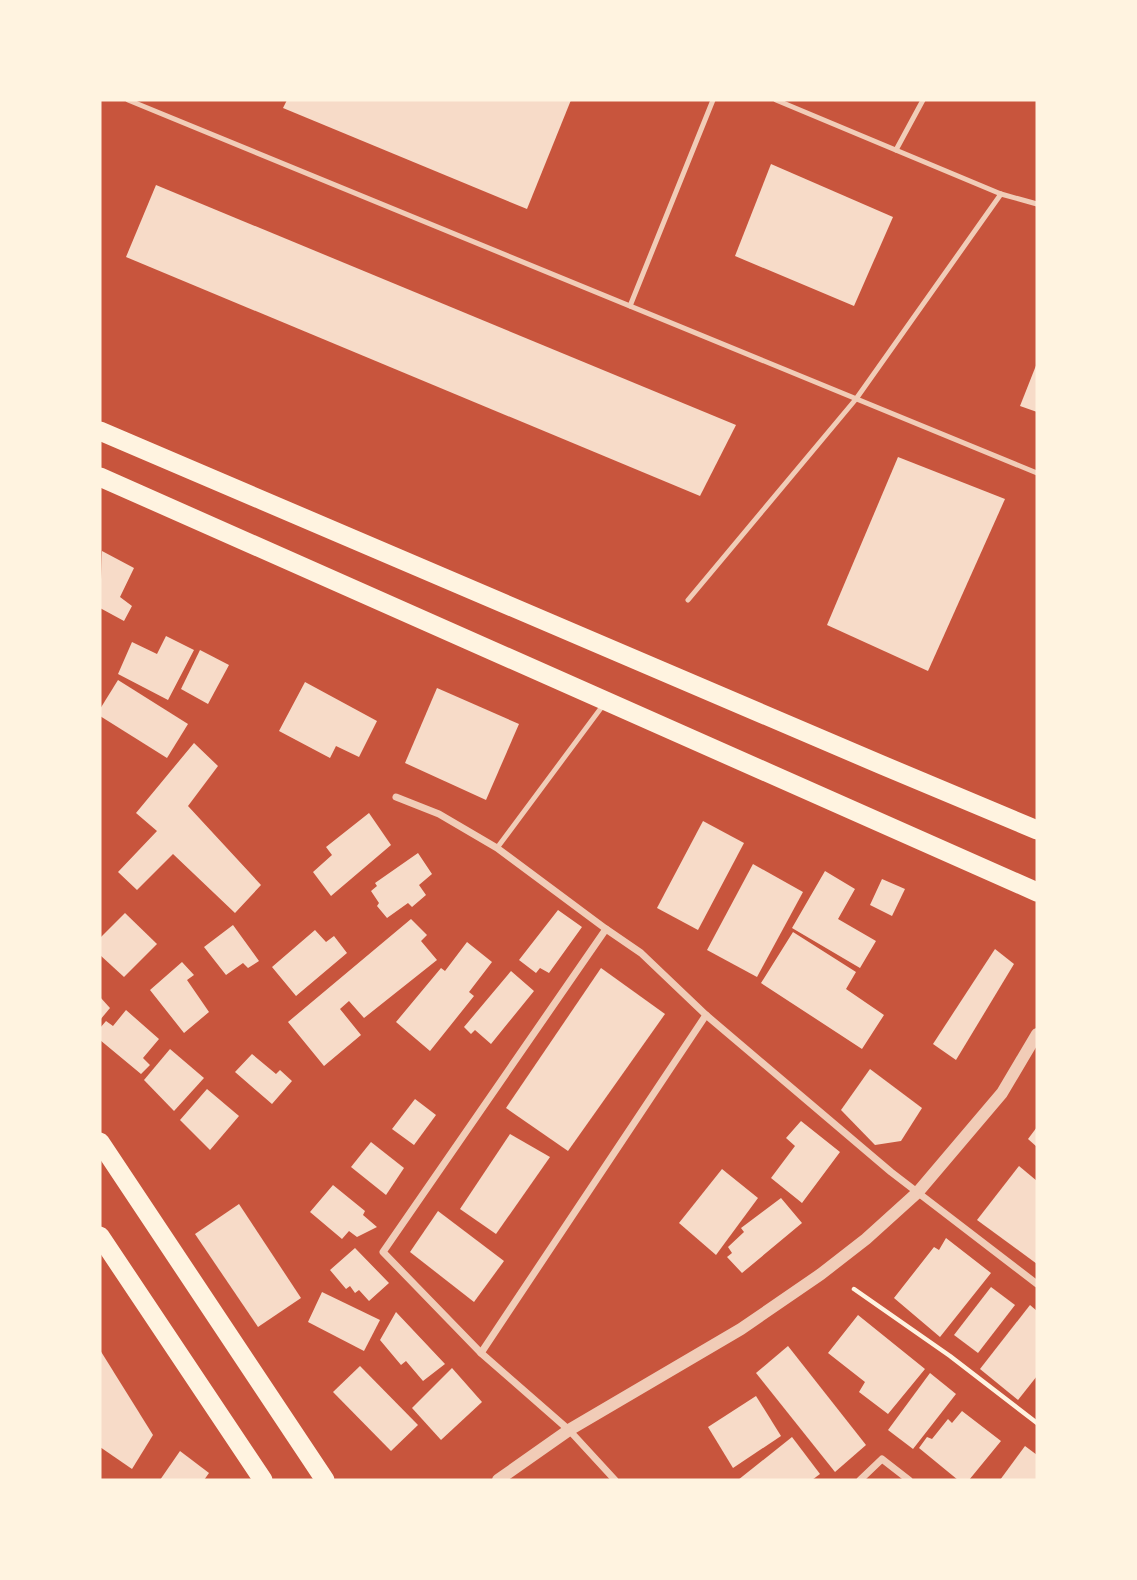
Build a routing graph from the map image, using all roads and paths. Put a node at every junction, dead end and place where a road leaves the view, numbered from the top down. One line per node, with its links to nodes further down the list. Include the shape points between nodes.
1 (128, 100): 8 (lane)
2 (713, 100): 8 (lane)
3 (776, 100): 5 (lane)
4 (923, 100): 5 (lane)
5 (896, 150): 6 (lane)
6 (1001, 194): 7 (lane); 9 (lane)
7 (1037, 204)
8 (630, 306): 9 (lane)
9 (856, 399): 11 (lane); 13 (lane)
10 (100, 430): 16 (highway)
11 (1037, 473)
12 (100, 477): 14 (highway)
13 (688, 600)
14 (606, 701): 17 (lane); 18 (highway)
15 (396, 797): 17 (street, via 439,814)
16 (1037, 830)
17 (498, 848): 19 (street)
18 (1037, 892)
19 (606, 929): 20 (street, via 641,953); 27 (street, via 383,1252)
20 (706, 1015): 23 (street); 27 (street)
21 (1037, 1034): 23 (street, via 1002,1093)
22 (100, 1142): 31 (highway)
23 (918, 1192): 25 (street); 29 (street, via 810,1282 741,1329)
24 (100, 1236): 30 (highway)
25 (1037, 1284)
26 (854, 1289): 28 (path)
27 (481, 1353): 29 (street)
28 (1037, 1423)
29 (569, 1430): 32 (street); 33 (street)
30 (263, 1480)
31 (325, 1480)
32 (498, 1480)
33 (615, 1480)
34 (860, 1480): 35 (street, via 882,1460)
35 (909, 1480)

